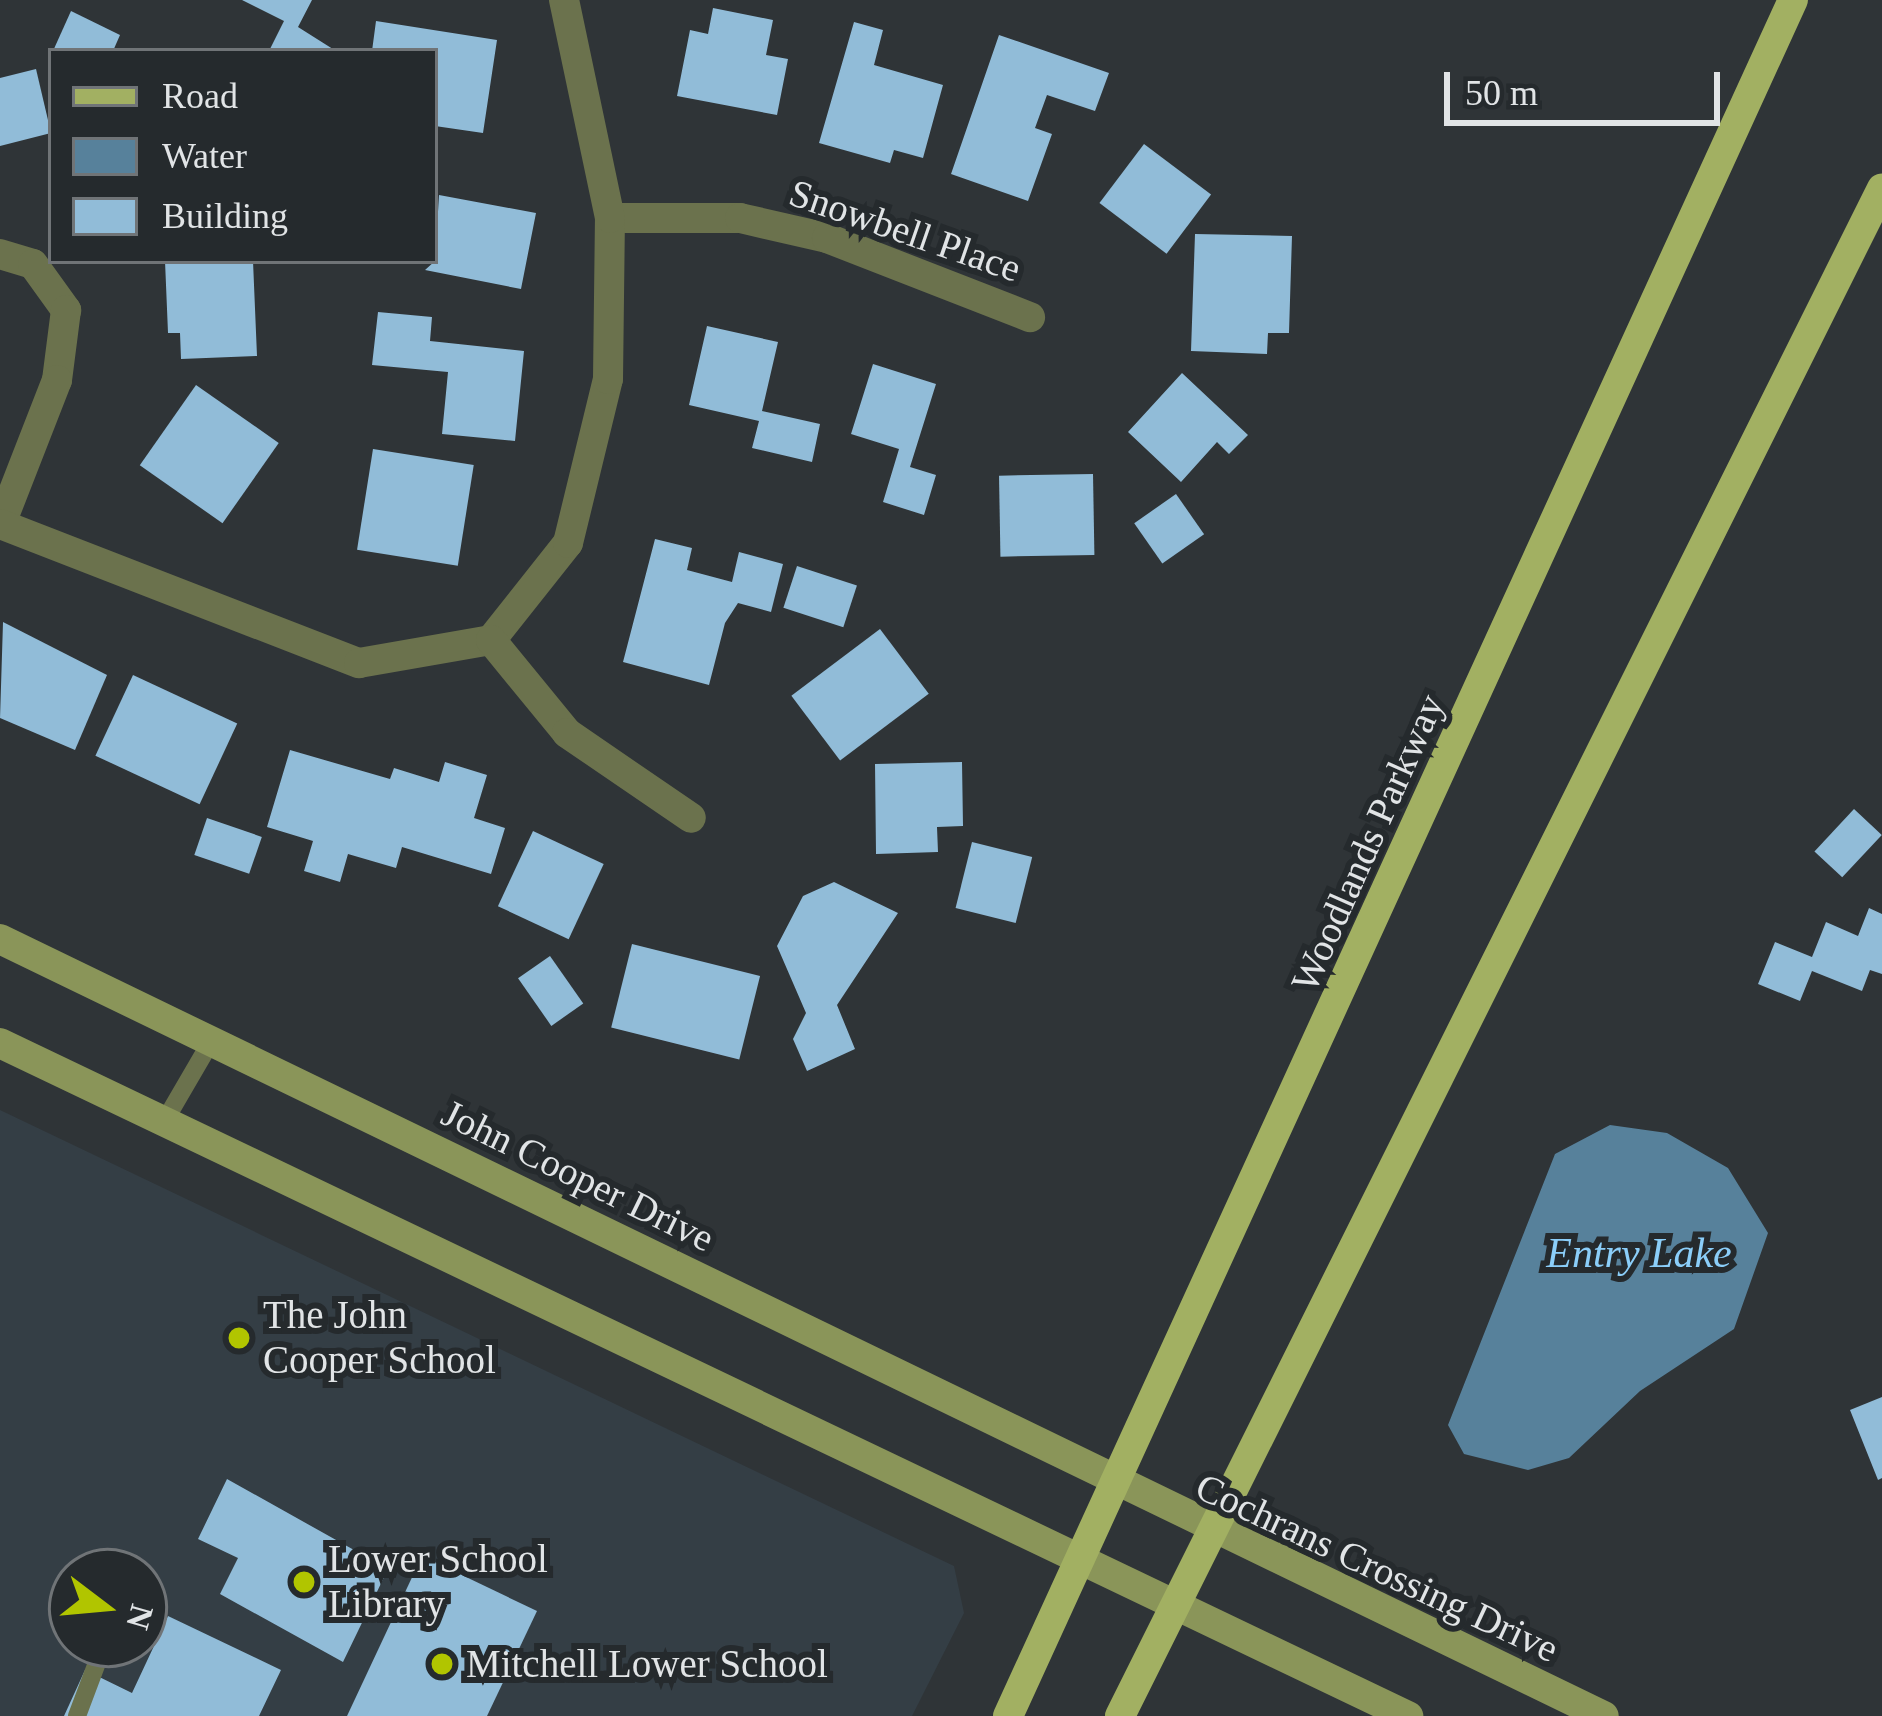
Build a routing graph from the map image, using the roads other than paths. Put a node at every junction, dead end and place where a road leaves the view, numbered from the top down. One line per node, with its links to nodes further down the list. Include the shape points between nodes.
1 (564, 0): 4 (street)
2 (1793, 0): 14 (main road, Woodlands Parkway)
3 (1882, 188): 15 (main road)
4 (610, 218): 6 (street, Snowbell Place, via 740,218 827,238); 8 (street, via 608,379 587,500 547,582)
5 (0, 254): 7 (street, via 33,264 66,310 57,380)
6 (1030, 316)
7 (0, 524): 8 (street, via 359,663)
8 (491, 640): 9 (street, via 567,733)
9 (691, 818)
10 (0, 939): 12 (street, John Cooper Drive)
11 (0, 1043): 13 (street)
12 (210, 1043): 13 (lane); 14 (street, John Cooper Drive)
13 (167, 1117): 16 (street)
14 (1118, 1490): 15 (street, Cochrans Crossing Drive); 16 (main road, Woodlands Parkway)
15 (1211, 1535): 17 (main road); 23 (street, Cochrans Crossing Drive)
16 (1082, 1567): 17 (street); 20 (main road, Woodlands Parkway)
17 (1174, 1608): 21 (main road); 22 (street)
18 (95, 1668): 19 (lane)
19 (77, 1716)
20 (1008, 1716)
21 (1120, 1716)
22 (1408, 1716)
23 (1604, 1716)

